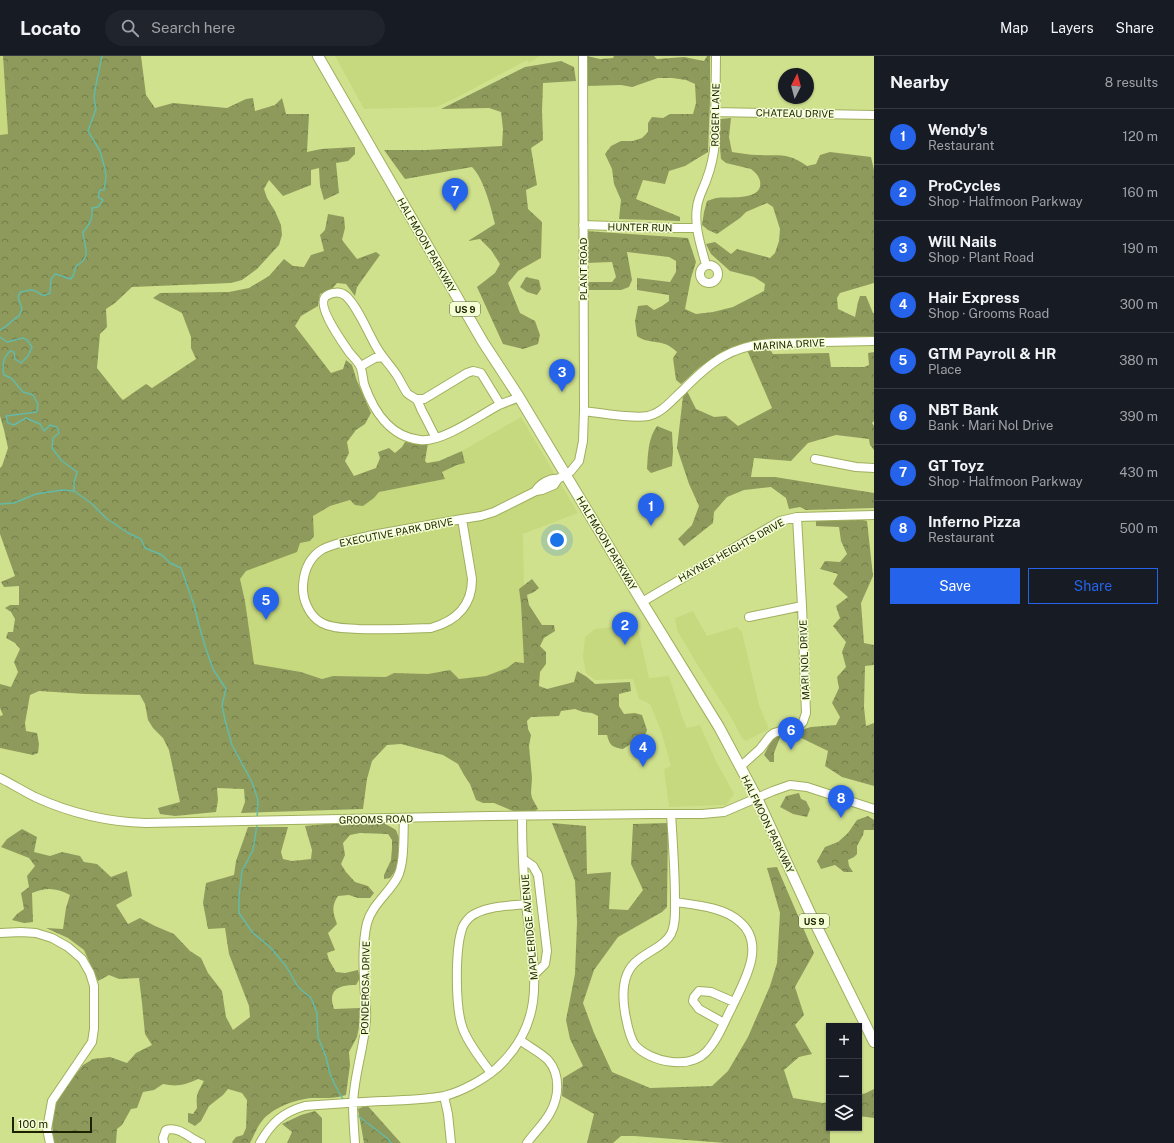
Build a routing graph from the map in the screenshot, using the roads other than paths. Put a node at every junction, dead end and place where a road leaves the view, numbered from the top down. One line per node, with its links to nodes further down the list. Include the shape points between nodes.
1 (318, 56): 12 (main road, HALFMOON PARKWAY / US 9, via 483,342)
2 (583, 56): 6 (street, PLANT ROAD)
3 (716, 56): 4 (street, ROGER LANE)
4 (715, 112): 5 (street, CHATEAU DRIVE); 7 (street, ROGER LANE, via 714,151 697,206)
5 (874, 115)
6 (583, 225): 7 (street, HUNTER RUN); 15 (street, PLANT ROAD)
7 (697, 228): 8 (street, ROGER LANE)
8 (706, 265)
9 (874, 341): 15 (street, MARINA DRIVE, via 746,346 710,365 668,404 649,416)
10 (383, 357): 11 (street, via 375,358); 11 (street, via 359,313 347,297 334,293 324,299 325,313 348,351); 13 (street, via 407,392)
11 (361, 366): 16 (street, via 370,400 388,425 411,438)
12 (519, 397): 14 (street); 19 (main road, HALFMOON PARKWAY / US 9)
13 (416, 399): 14 (street, via 424,399 473,371 481,373); 16 (street)
14 (500, 404): 16 (street, via 452,432)
15 (584, 411): 19 (street, PLANT ROAD, via 581,456 577,465)
16 (436, 438)
17 (815, 459): 18 (street)
18 (874, 468)
19 (562, 477): 22 (street, EXECUTIVE PARK DRIVE, via 554,484 494,512); 23 (main road, HALFMOON PARKWAY / US 9)
20 (874, 515): 21 (street, HAYNER HEIGHTS DRIVE)
21 (797, 517): 23 (street, HAYNER HEIGHTS DRIVE, via 774,525); 24 (street, MARI NOL DRIVE)
22 (462, 519): 22 (street, EXECUTIVE PARK DRIVE, via 353,539 321,550 310,561 304,574 303,595 308,609 322,624 342,628 431,628 452,619 464,608 472,587)
23 (642, 602): 26 (main road, HALFMOON PARKWAY / US 9, via 719,727)
24 (802, 606): 25 (street); 26 (street, MARI NOL DRIVE, via 805,719 800,725 774,733)
25 (749, 617)
26 (740, 767): 28 (main road, HALFMOON PARKWAY / US 9)
27 (0, 778): 32 (street, GROOMS ROAD, via 35,797 69,810 109,820 135,823)
28 (757, 798): 29 (street, GROOMS ROAD, via 785,786 797,785); 30 (street, GROOMS ROAD, via 724,812); 41 (main road, HALFMOON PARKWAY / US 9)
29 (874, 809)
30 (671, 814): 31 (street, GROOMS ROAD); 34 (street)
31 (522, 816): 32 (street, GROOMS ROAD); 33 (street, MAPLERIDGE AVENUE)
32 (404, 818): 44 (street, PONDEROSA DRIVE, via 400,871 367,922 364,948 366,1018)
33 (523, 859): 35 (street, MAPLERIDGE AVENUE); 37 (street, via 533,866 538,875 547,951 545,964)
34 (675, 902): 38 (street, via 725,912 741,922 748,931 753,951 751,962 741,991); 39 (street, via 671,934 662,944 637,961 627,975 625,1012 633,1041 642,1052 657,1059 682,1063 706,1052)
35 (526, 904): 37 (street, MAPLERIDGE AVENUE); 42 (street, via 493,908 470,917 464,924 458,944 456,988 459,1017 472,1048)
36 (0, 933): 46 (street, via 36,933 63,944 82,959 94,986 92,1042 52,1101 47,1128)
37 (535, 974): 40 (street, MAPLERIDGE AVENUE, via 532,1009)
38 (734, 1002): 39 (street); 39 (street, via 711,992 699,991 694,996 693,1001 699,1009)
39 (724, 1022)
40 (520, 1040): 42 (street, MAPLERIDGE AVENUE); 52 (street, via 552,1066 558,1086 556,1100 550,1113)
41 (874, 1042)
42 (491, 1073): 43 (street, MAPLERIDGE AVENUE)
43 (444, 1096): 44 (street, MAPLERIDGE AVENUE); 51 (street)
44 (353, 1103): 49 (street, MAPLERIDGE AVENUE, via 294,1109 276,1120); 50 (street, PONDEROSA DRIVE)
45 (187, 1140): 47 (street, via 178,1130 172,1128 166,1130); 48 (street)
46 (50, 1143)
47 (164, 1143)
48 (200, 1143)
49 (260, 1143)
50 (355, 1143)
51 (450, 1143)
52 (527, 1143)

